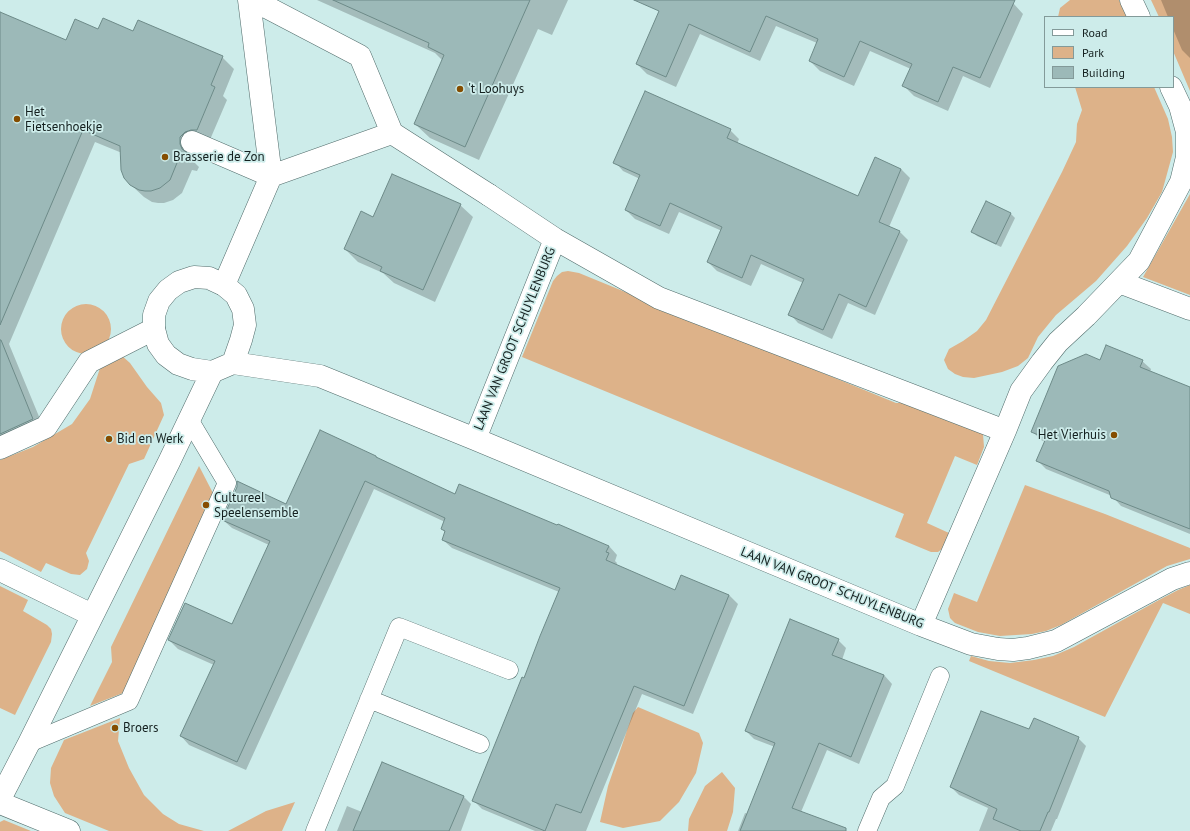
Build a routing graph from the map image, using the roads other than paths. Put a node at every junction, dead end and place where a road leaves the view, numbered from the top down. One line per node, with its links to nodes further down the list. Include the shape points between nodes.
1 (248, 0): 8 (street)
2 (254, 0): 6 (street, via 360,56)
3 (1131, 0): 4 (street)
4 (1139, 16)
5 (1171, 88): 10 (street, via 1180,106 1187,132 1187,157 1181,182 1139,261)
6 (392, 133): 8 (street); 9 (street)
7 (192, 142): 8 (street)
8 (271, 176): 11 (street)
9 (555, 239): 17 (street, via 658,298); 18 (street, LAAN VAN GROOT SCHUYLENBURG)
10 (1119, 282): 12 (street); 17 (street, via 1058,342 1042,362 1021,391)
11 (224, 285): 13 (street, via 209,278 179,282 159,301 154,315); 14 (street, via 236,296 243,309 245,325)
12 (1190, 309)
13 (154, 330): 15 (street, via 158,344 166,355 178,364); 19 (street, via 89,362 46,427)
14 (233, 363): 15 (street); 18 (street, LAAN VAN GROOT SCHUYLENBURG, via 320,376)
15 (212, 372): 16 (street)
16 (190, 420): 22 (street); 27 (lane, via 227,483 129,701)
17 (1005, 431): 23 (street)
18 (475, 439): 23 (street, LAAN VAN GROOT SCHUYLENBURG)
19 (0, 448)
20 (0, 570): 22 (street)
21 (1190, 573): 23 (street, LAAN VAN GROOT SCHUYLENBURG, via 1172,579 1056,641 1028,648 998,649 971,644)
22 (92, 615): 27 (street)
23 (920, 624)
24 (509, 670): 26 (lane, via 399,627)
25 (940, 676): 33 (lane, via 895,786 881,798)
26 (369, 699): 28 (lane); 32 (lane)
27 (29, 743): 29 (street)
28 (480, 744)
29 (0, 799)
30 (0, 803): 31 (street)
31 (69, 831)
32 (315, 831)
33 (868, 831)

